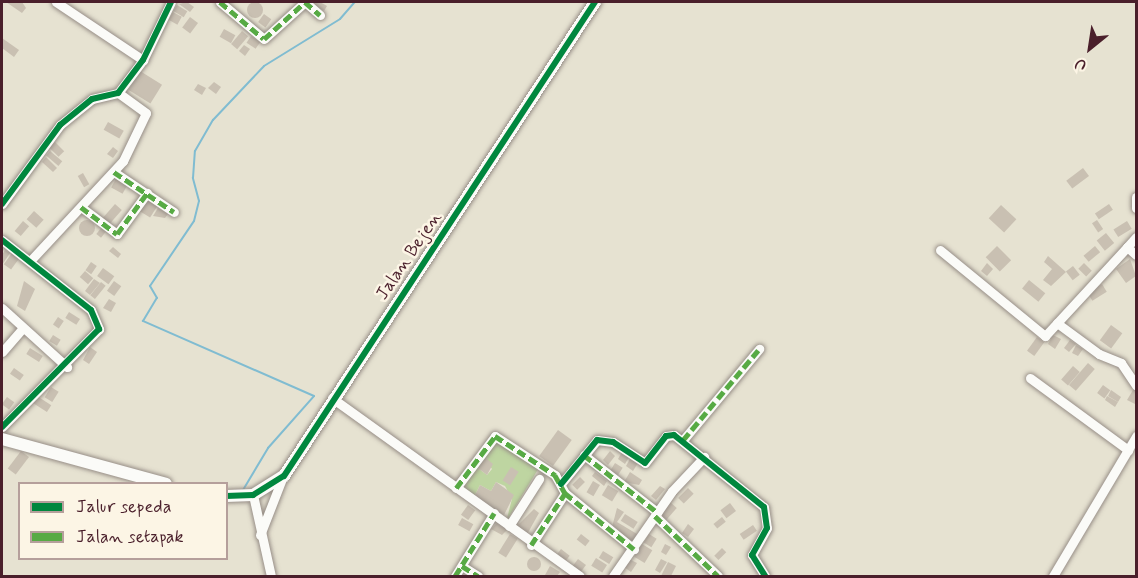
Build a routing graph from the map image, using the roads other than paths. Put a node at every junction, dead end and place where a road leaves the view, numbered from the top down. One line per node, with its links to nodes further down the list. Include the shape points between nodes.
1 (56, 2): 7 (street)
2 (171, 2): 7 (street)
3 (220, 2): 4 (street, via 263,39)
4 (305, 2): 6 (street)
5 (596, 2): 30 (street, Jalan Bejen)
6 (320, 15)
7 (143, 60): 8 (street)
8 (118, 93): 9 (street, via 146,113); 12 (street, via 92,99 60,125)
9 (114, 172): 10 (street); 13 (street)
10 (147, 193): 13 (street, via 117,234); 15 (street)
11 (1137, 197): 14 (street)
12 (2, 204)
13 (81, 207): 21 (street)
14 (1137, 208)
15 (174, 212)
16 (1137, 237): 18 (street)
17 (2, 240): 21 (street)
18 (1127, 247): 20 (street); 23 (street)
19 (939, 250): 23 (street, via 1045,336)
20 (1137, 255)
21 (30, 261): 27 (street, via 98,318 94,339)
22 (2, 308): 24 (street)
23 (1057, 323): 29 (street, via 1099,354 1121,363)
24 (23, 328): 26 (street); 27 (street)
25 (759, 350): 34 (street)
26 (2, 352)
27 (67, 367): 31 (street, via 18,405)
28 (1030, 378): 35 (street)
29 (1137, 385)
30 (332, 398): 38 (street, Jalan Bejen); 41 (street)
31 (2, 427)
32 (1137, 436): 35 (street)
33 (2, 439): 40 (street)
34 (683, 440): 36 (street, via 666,436 645,464 606,439); 37 (street)
35 (1128, 450): 59 (street)
36 (584, 454): 42 (street); 46 (street)
37 (704, 457): 46 (street); 52 (street, via 764,507 767,528 752,555)
38 (284, 476): 43 (street, Jalan Bejen); 48 (street)
39 (538, 479): 47 (street)
40 (162, 482)
41 (456, 488): 42 (street, via 493,436 545,467); 45 (street)
42 (563, 489): 49 (street); 50 (street)
43 (253, 495): 44 (street, Jalan Bejen); 48 (street)
44 (228, 496)
45 (494, 513): 47 (street); 51 (street)
46 (656, 514): 50 (street); 58 (street)
47 (508, 526): 49 (street)
48 (260, 535): 53 (street)
49 (531, 545): 56 (street)
50 (634, 549): 57 (street)
51 (462, 566): 54 (street); 55 (street)
52 (759, 575)
53 (271, 576)
54 (454, 576)
55 (478, 576)
56 (580, 576)
57 (614, 576)
58 (718, 576)
59 (1053, 576)

